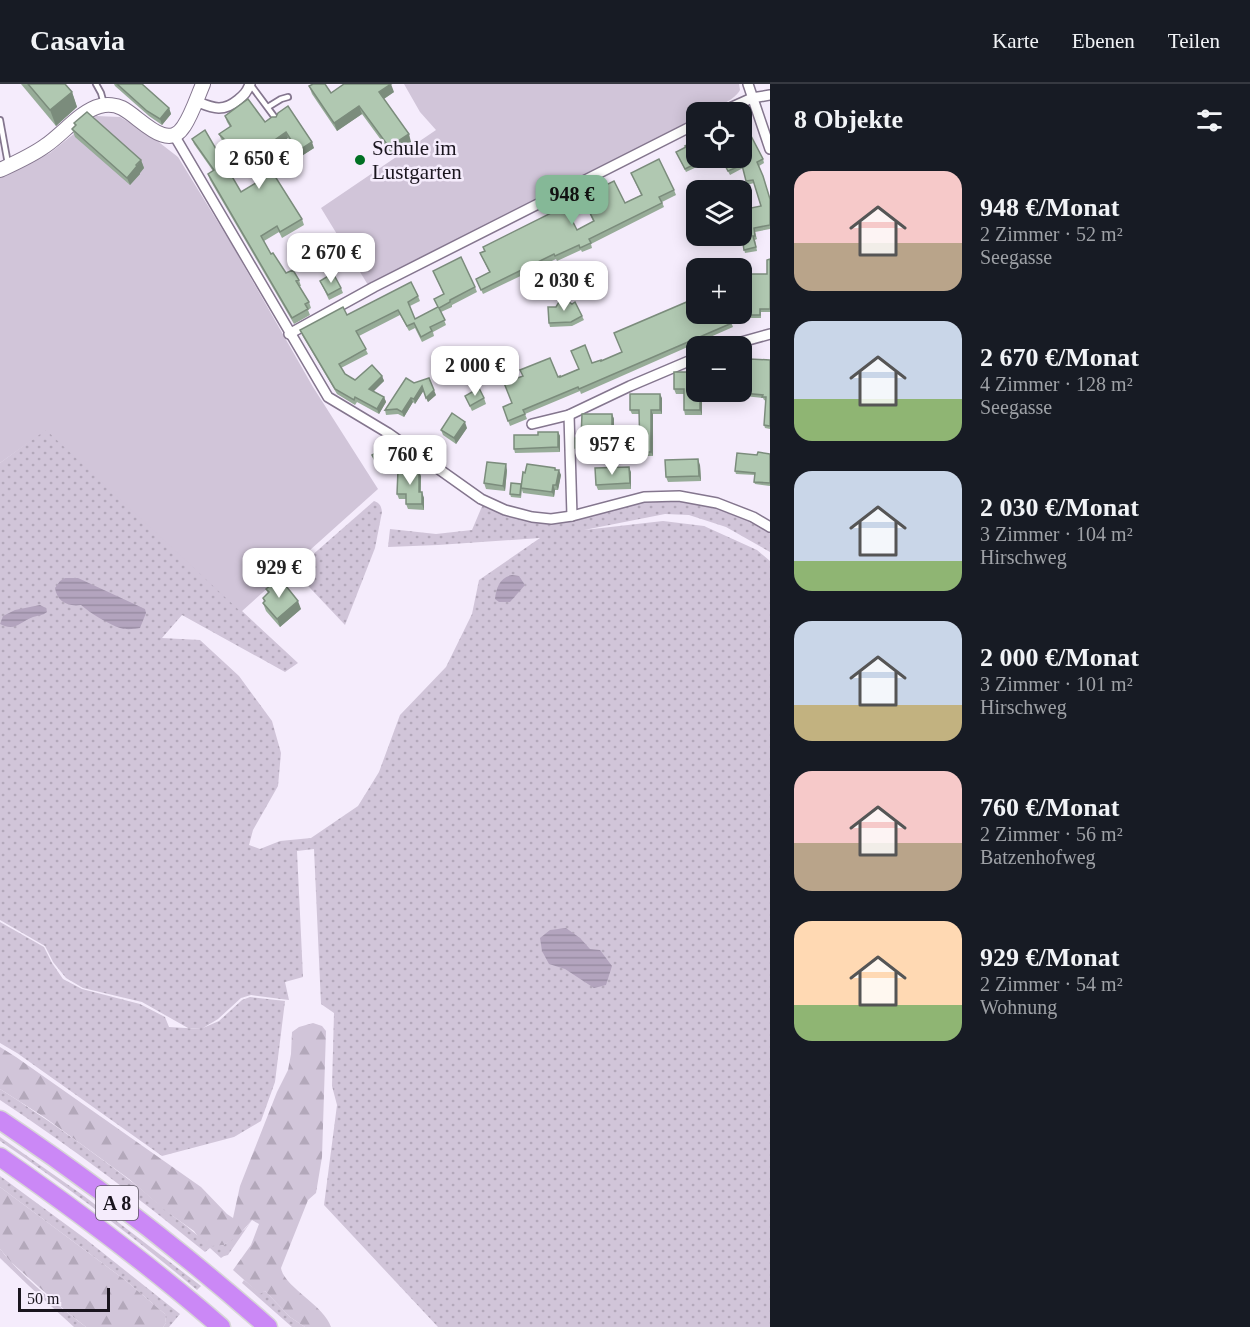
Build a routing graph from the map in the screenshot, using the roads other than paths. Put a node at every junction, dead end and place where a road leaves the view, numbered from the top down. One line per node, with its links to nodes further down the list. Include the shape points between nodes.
1 (96, 84): 10 (lane)
2 (203, 84): 8 (street)
3 (250, 84): 8 (street, via 247,93 222,109); 11 (lane)
4 (748, 84): 7 (street)
5 (770, 95): 7 (street)
6 (288, 97): 11 (lane)
7 (752, 98): 9 (street); 17 (street)
8 (195, 101): 15 (street, via 184,126)
9 (743, 102)
10 (104, 105): 15 (street, via 123,109 158,133); 18 (street, via 90,110 45,146)
11 (268, 107): 12 (lane)
12 (276, 119)
13 (0, 120): 16 (lane)
14 (686, 129): 19 (street)
15 (174, 135): 19 (street)
16 (1, 139): 18 (lane)
17 (770, 149)
18 (4, 168)
19 (289, 334): 25 (street, via 328,397 481,499 532,517)
20 (770, 334): 21 (street)
21 (752, 339)
22 (686, 362): 23 (street)
23 (569, 415): 24 (street); 25 (street)
24 (532, 424)
25 (572, 516): 26 (street, via 644,497 679,496 717,503)
26 (770, 528)
27 (0, 1120): 30 (highway, A 8, via 146,1225)
28 (0, 1157): 29 (highway, A 8, via 118,1243)
29 (221, 1327)
30 (268, 1327)

